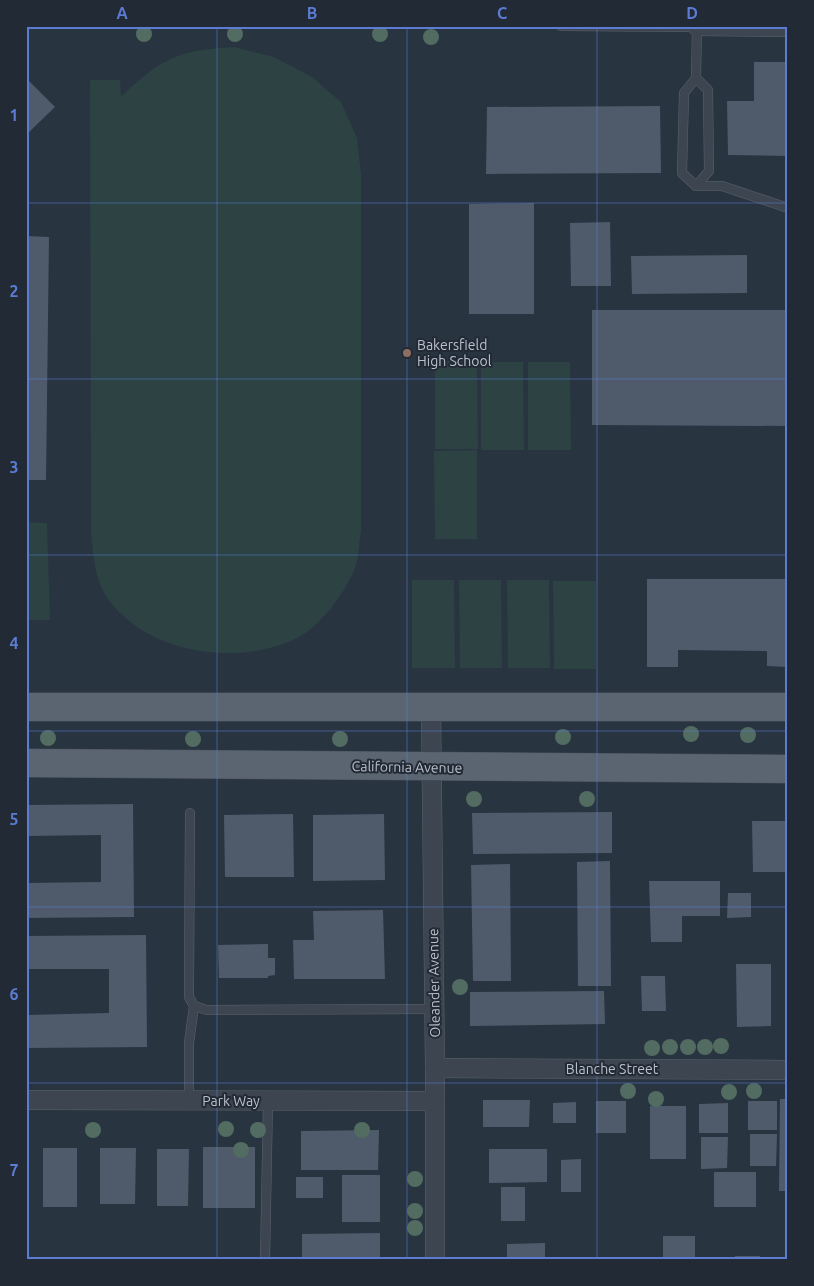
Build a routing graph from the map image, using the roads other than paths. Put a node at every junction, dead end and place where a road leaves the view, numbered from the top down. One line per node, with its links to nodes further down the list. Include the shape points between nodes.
1 (562, 26): 2 (lane)
2 (697, 27): 3 (street); 4 (lane)
3 (788, 27)
4 (696, 78): 5 (lane, via 708,90 709,171); 5 (lane, via 684,93 682,173)
5 (696, 186): 6 (lane, via 722,186)
6 (788, 208)
7 (26, 706): 8 (main road)
8 (431, 707): 9 (main road); 11 (street, Oleander Avenue)
9 (788, 707)
10 (26, 762): 11 (main road, California Avenue)
11 (431, 768): 12 (main road, California Avenue); 15 (street, Oleander Avenue)
12 (788, 769)
13 (190, 813): 14 (lane, via 189,997)
14 (194, 1006): 15 (lane, via 207,1010); 19 (lane)
15 (434, 1009): 16 (street, Oleander Avenue)
16 (435, 1068): 17 (street, Blanche Street); 21 (street, Oleander Avenue)
17 (788, 1070)
18 (26, 1100): 19 (street, Park Way)
19 (190, 1100): 20 (street, Park Way)
20 (268, 1101): 21 (street, Park Way); 22 (lane)
21 (435, 1101): 23 (street, Oleander Avenue)
22 (265, 1260)
23 (434, 1260)

